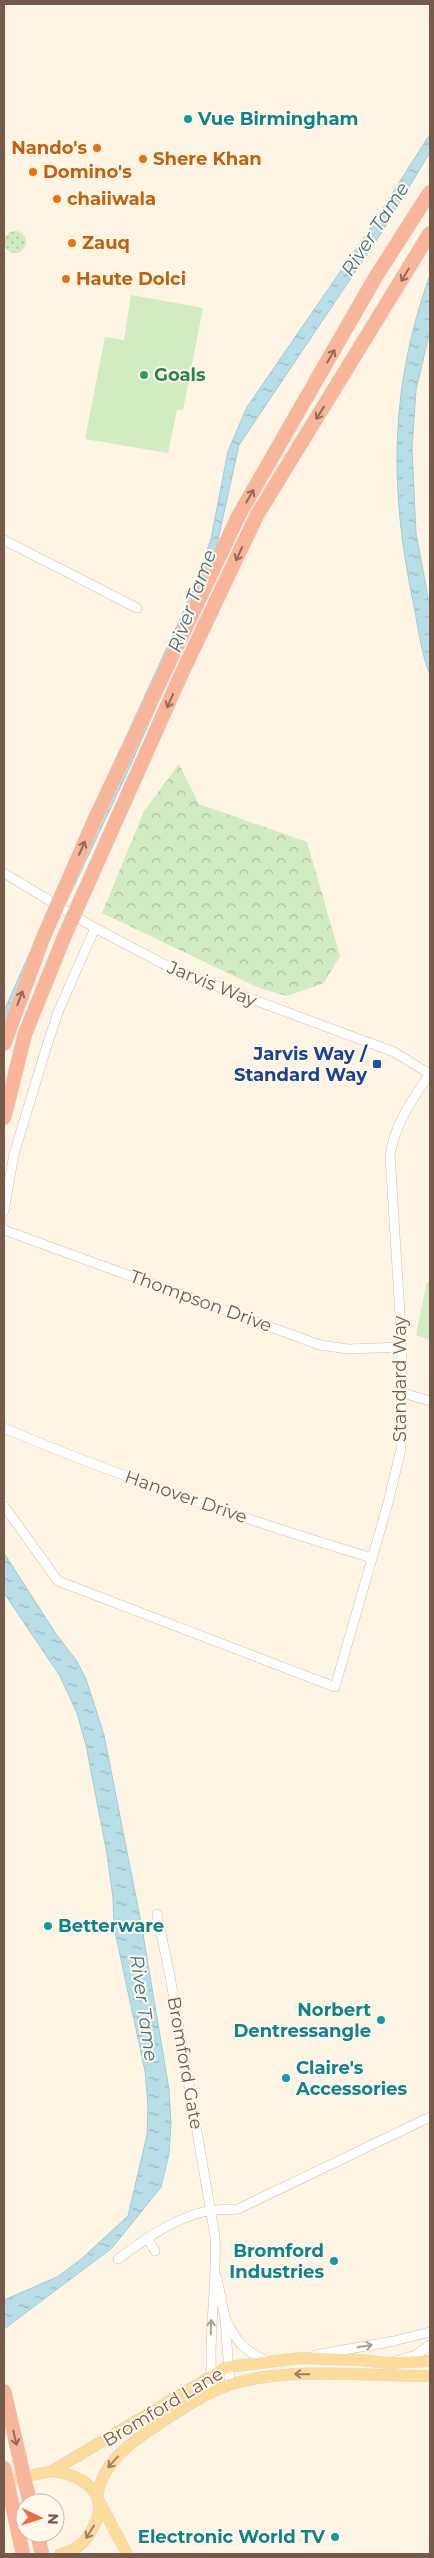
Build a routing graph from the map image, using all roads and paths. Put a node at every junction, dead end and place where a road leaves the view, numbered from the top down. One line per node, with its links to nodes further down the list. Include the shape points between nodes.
1 (430, 192): 7 (highway, one-way to 1, bridge, via 43,938 94,821 239,515 376,278)
2 (430, 233): 9 (highway, one-way to 9, bridge, via 257,516 181,675 64,935 25,1034)
3 (4, 540): 4 (street)
4 (136, 608)
5 (4, 873): 6 (street, Jarvis Way)
6 (95, 928): 8 (street, Jarvis Way, via 179,972 394,1052); 10 (street, via 58,1012 45,1052 14,1154)
7 (4, 1044)
8 (430, 1074): 12 (street, Standard Way, via 402,1114 390,1155)
9 (4, 1118)
10 (4, 1212)
11 (4, 1230): 12 (street, Thompson Drive, via 320,1345 348,1349)
12 (402, 1347): 13 (street, Standard Way)
13 (403, 1393): 14 (street); 17 (street, Standard Way, via 401,1449)
14 (430, 1401)
15 (4, 1428): 17 (street, Hanover Drive, via 114,1473)
16 (4, 1506): 17 (street, Standard Way, via 58,1581 335,1687)
17 (372, 1558)
18 (157, 1914): 20 (street, Bromford Gate)
19 (430, 2116): 20 (street, via 238,2208)
20 (211, 2212): 21 (street, via 180,2220); 24 (street, Bromford Gate)
21 (147, 2238): 22 (street); 23 (street)
22 (155, 2251)
23 (118, 2259)
24 (216, 2275): 25 (street, Bromford Gate); 33 (street, Bromford Gate, one-way to 24)
25 (225, 2318): 29 (street, via 237,2342 246,2351); 32 (street, Bromford Gate)
26 (430, 2332): 28 (street, one-way to 26)
27 (430, 2345): 31 (street, via 416,2355)
28 (300, 2358): 29 (main road, Bromford Lane); 31 (main road, Bromford Lane)
29 (266, 2361): 32 (main road, Bromford Lane)
30 (430, 2362): 31 (main road, Bromford Lane)
31 (388, 2363): 34 (street)
32 (227, 2367): 33 (main road, Bromford Lane); 36 (street, Bromford Gate)
33 (209, 2376): 38 (street, Bromford Gate); 40 (main road, Bromford Lane)
34 (351, 2376): 35 (main road, Bromford Lane); 36 (main road, Bromford Lane, one-way to 36, via 276,2375)
35 (430, 2376)
36 (230, 2385): 38 (main road, Bromford Lane)
37 (4, 2391): 42 (highway, one-way to 42, bridge)
38 (213, 2391): 43 (main road, Bromford Lane, one-way to 43, via 126,2447 105,2471)
39 (4, 2468): 45 (highway, bridge)
40 (52, 2472): 41 (main road, Bromford Lane); 43 (main road, Bromford Lane, via 81,2479)
41 (4, 2481)
42 (28, 2493)
43 (99, 2500): 44 (main road, Bromford Lane, one-way to 44, via 98,2518); 47 (main road)
44 (79, 2552): 46 (main road, Bromford Lane)
45 (24, 2554)
46 (60, 2554)
47 (127, 2554)

